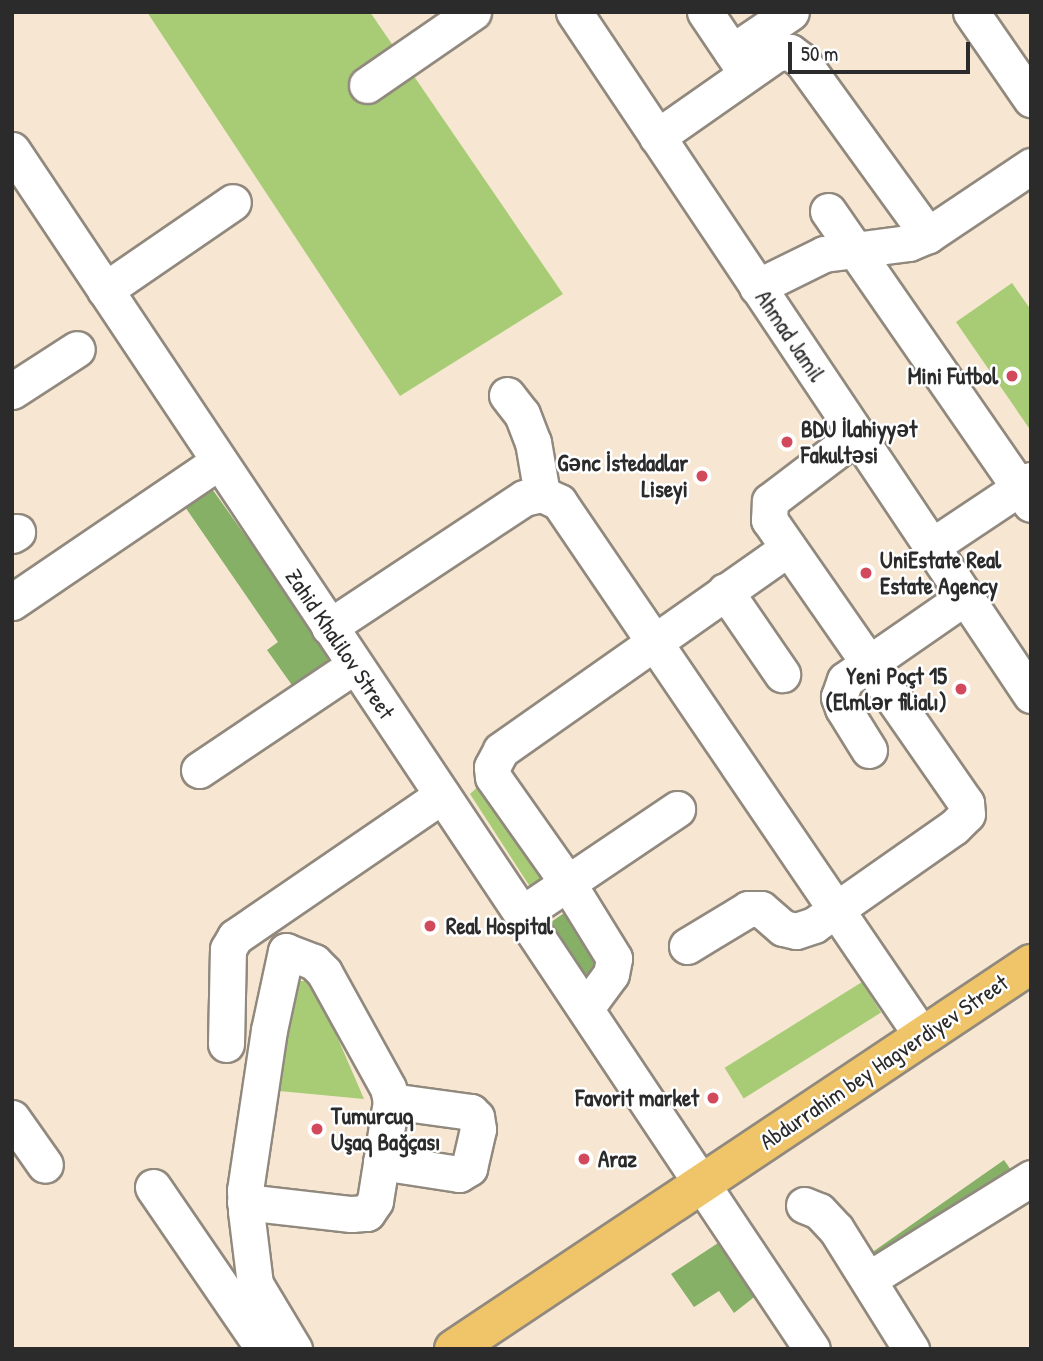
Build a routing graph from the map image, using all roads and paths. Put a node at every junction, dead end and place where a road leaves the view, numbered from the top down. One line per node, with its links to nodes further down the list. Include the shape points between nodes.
1 (473, 12): 7 (street)
2 (574, 12): 9 (street, Ahmad Jamil)
3 (705, 12): 6 (street)
4 (790, 12): 6 (street)
5 (971, 12): 8 (street)
6 (739, 63): 9 (street); 14 (street, via 790,52 802,61)
7 (366, 85)
8 (1031, 99)
9 (657, 137): 16 (street, Ahmad Jamil)
10 (12, 150): 17 (street, Zahid Khalilov Street)
11 (1031, 166): 14 (street)
12 (233, 202): 17 (street)
13 (828, 211): 15 (street)
14 (928, 235): 15 (street)
15 (857, 252): 16 (street, via 824,254); 23 (street)
16 (757, 287): 21 (street, Ahmad Jamil)
17 (105, 290): 22 (street, Zahid Khalilov Street)
18 (77, 349): 19 (street)
19 (12, 391)
20 (507, 395): 24 (street, via 522,414 534,442)
21 (857, 435): 25 (street, Ahmad Jamil); 26 (street, via 770,501 769,520)
22 (218, 462): 29 (street); 30 (street, Zahid Khalilov Street)
23 (1027, 491): 25 (street)
24 (542, 494): 30 (street, via 524,498); 31 (street, via 559,502)
25 (932, 546): 28 (street, Ahmad Jamil)
26 (787, 549): 27 (street); 32 (street)
27 (725, 591): 31 (street); 34 (street)
28 (965, 597): 32 (street); 35 (street, Ahmad Jamil)
29 (12, 602)
30 (329, 627): 33 (street, Zahid Khalilov Street)
31 (654, 640): 40 (street, via 500,750 492,767 493,777); 42 (street)
32 (867, 664): 36 (street, via 845,680 839,697); 42 (street, via 966,803 967,814)
33 (355, 665): 37 (street); 38 (street, Zahid Khalilov Street)
34 (782, 674)
35 (1031, 695)
36 (869, 750)
37 (199, 770)
38 (442, 795): 41 (street); 43 (street, Zahid Khalilov Street)
39 (677, 809): 40 (street)
40 (567, 882): 43 (street); 47 (street, via 614,958 611,974)
41 (296, 895): 45 (street); 49 (street, via 235,937 228,949)
42 (836, 908): 44 (street, via 814,925 796,931 783,928 761,909 748,909); 48 (street)
43 (523, 913): 47 (street, Zahid Khalilov Street)
44 (687, 946)
45 (286, 951): 50 (street, via 314,962 324,972); 57 (street, via 269,1030)
46 (1031, 964): 48 (main road, Abdurrahim bey Hagverdiyev Street)
47 (586, 1008): 56 (street, Zahid Khalilov Street, via 670,1135)
48 (922, 1036): 56 (main road, Abdurrahim bey Hagverdiyev Street)
49 (226, 1044)
50 (391, 1101): 52 (street); 52 (street, via 471,1112 478,1129 469,1168 459,1174)
51 (12, 1118): 53 (street)
52 (381, 1162): 57 (street, via 375,1201 367,1213)
53 (45, 1165)
54 (1031, 1178): 59 (street)
55 (153, 1186): 60 (street)
56 (690, 1191): 62 (main road); 63 (street, Zahid Khalilov Street, via 727,1220)
57 (245, 1202): 61 (street, via 255,1284)
58 (804, 1205): 59 (street, via 819,1211 836,1228)
59 (869, 1279): 64 (street)
60 (264, 1349)
61 (294, 1349)
62 (454, 1349)
63 (813, 1349)
64 (911, 1349)

